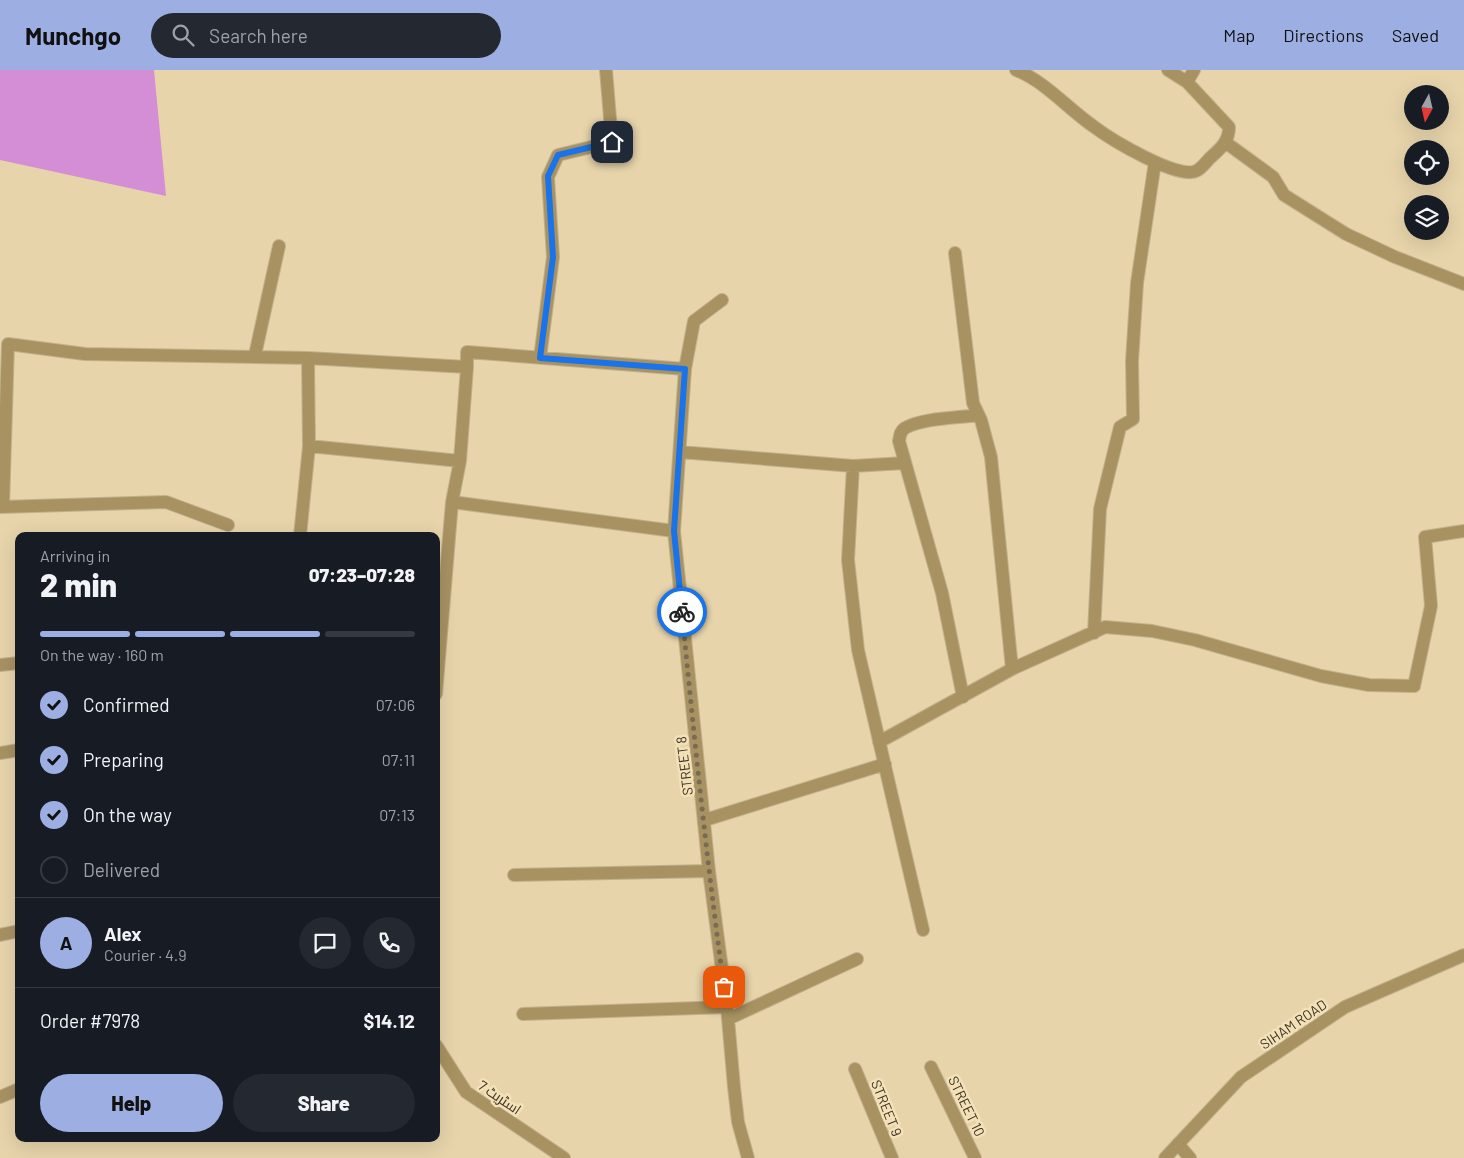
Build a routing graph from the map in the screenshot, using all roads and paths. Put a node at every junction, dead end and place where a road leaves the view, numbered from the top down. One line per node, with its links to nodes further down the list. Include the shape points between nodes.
1 (606, 70): 14 (street, via 612,142 558,155 548,176 553,257)
2 (1016, 70): 7 (street, via 1038,82 1094,127)
3 (1168, 70): 5 (street)
4 (1194, 70): 5 (street)
5 (1187, 82): 6 (street, via 1229,127)
6 (1225, 142): 7 (street, via 1196,171 1170,170); 10 (street, via 1273,177 1284,195 1346,234)
7 (1155, 162): 30 (street, via 1137,283 1132,419 1120,427 1100,509)
8 (279, 246): 12 (street)
9 (955, 254): 18 (street, via 972,403)
10 (1464, 284)
11 (722, 300): 16 (street, STREET 8, via 694,322)
12 (255, 356): 13 (street); 17 (street, via 85,354 8,344)
13 (308, 358): 15 (street); 19 (street)
14 (540, 358): 15 (street, via 468,352); 16 (street)
15 (467, 367): 21 (street)
16 (685, 369): 20 (street, STREET 8)
17 (3, 393): 25 (street)
18 (978, 415): 22 (street, via 918,423 904,429 899,441); 34 (street, via 991,457)
19 (309, 446): 21 (street); 29 (street)
20 (680, 452): 23 (street); 27 (street, STREET 8)
21 (460, 461): 24 (street)
22 (905, 463): 23 (street); 35 (street, via 942,593)
23 (853, 466): 36 (street, via 848,560 858,650)
24 (452, 502): 27 (street); 31 (street)
25 (1, 507): 26 (street, via 166,502)
26 (228, 525)
27 (674, 531): 40 (street, STREET 8)
28 (1464, 531): 30 (street, via 1425,537 1431,606 1414,686 1369,685 1321,676 1152,631 1105,627)
29 (300, 532)
30 (1094, 632): 34 (street)
31 (440, 646)
32 (15, 663): 33 (street)
33 (0, 665)
34 (1012, 669): 35 (street)
35 (962, 697): 36 (street)
36 (880, 742): 39 (street)
37 (15, 751): 38 (street)
38 (0, 753)
39 (885, 764): 40 (street); 43 (street)
40 (705, 820): 41 (street, STREET 8)
41 (708, 871): 42 (street); 48 (street, STREET 8)
42 (514, 874)
43 (922, 930)
44 (15, 932): 45 (street)
45 (0, 935)
46 (1464, 955): 55 (street, SIHAM ROAD, via 1345,1007 1241,1077)
47 (857, 959): 48 (street)
48 (727, 1013): 49 (street); 57 (street, STREET 8, via 738,1122)
49 (523, 1014)
50 (440, 1051): 56 (street, اسٹریٹ 7, via 466,1092)
51 (931, 1067): 59 (street, STREET 10)
52 (855, 1069): 58 (street, STREET 9)
53 (15, 1091): 54 (street)
54 (0, 1097)
55 (1178, 1144): 60 (street, SIHAM ROAD); 61 (street)
56 (564, 1158)
57 (748, 1158)
58 (892, 1158)
59 (975, 1158)
60 (1165, 1158)
61 (1190, 1158)

